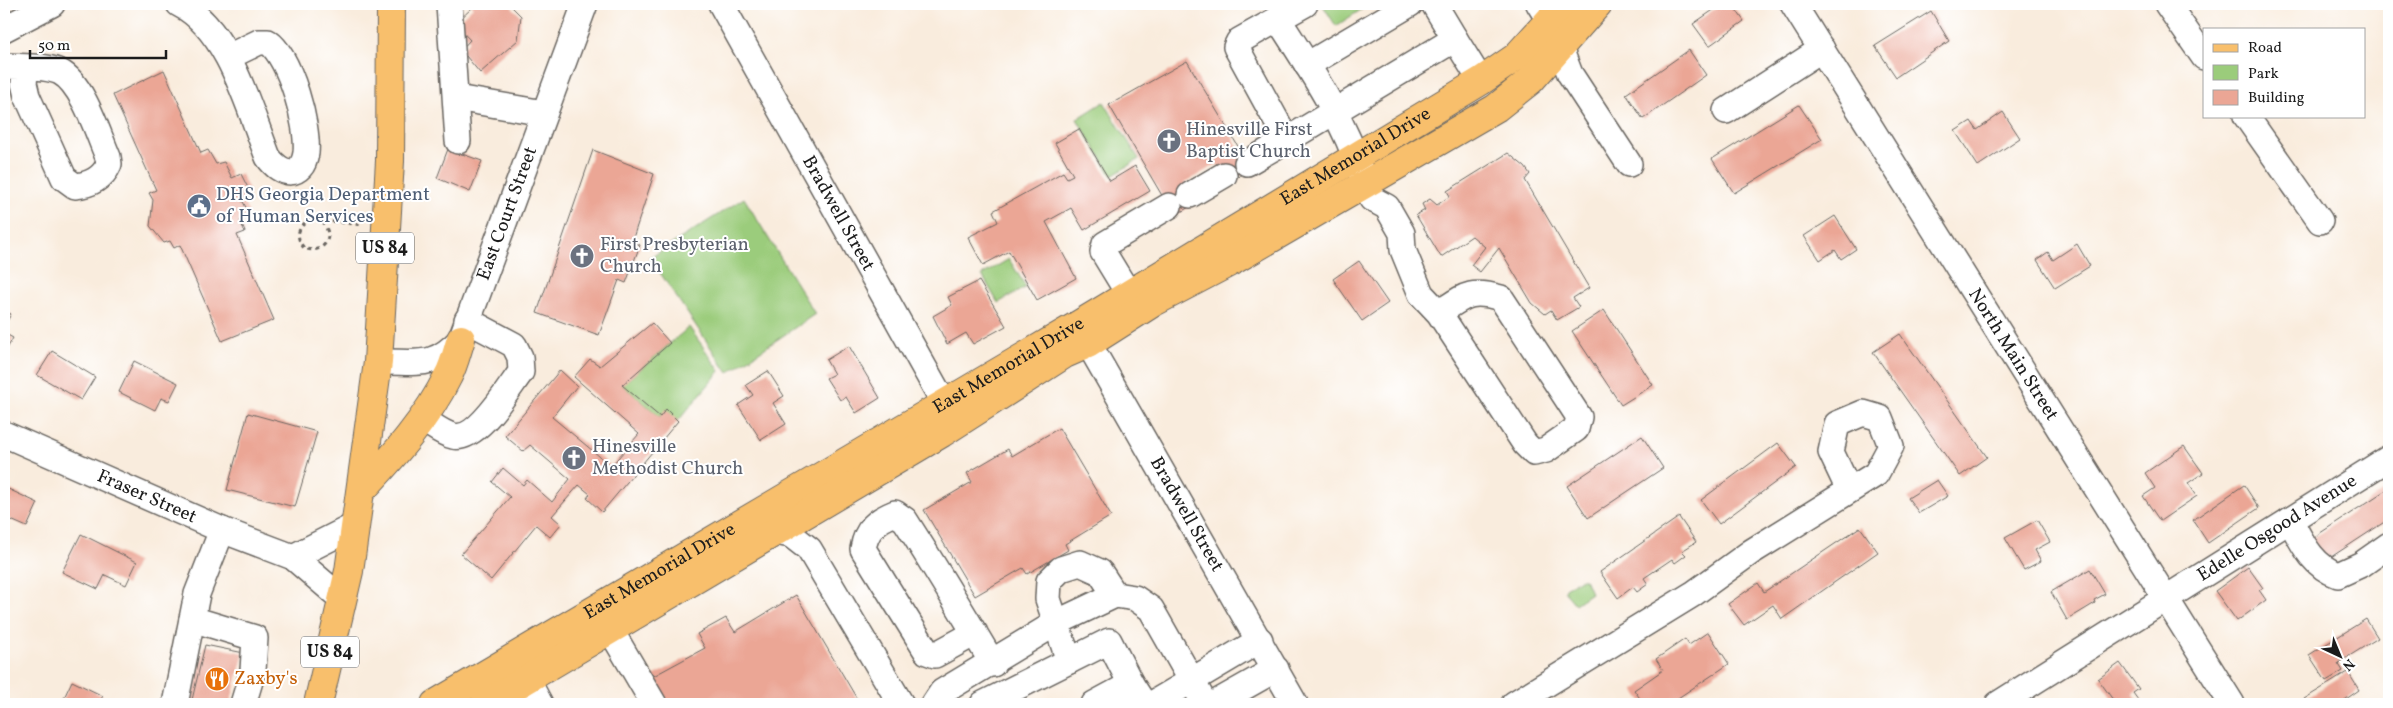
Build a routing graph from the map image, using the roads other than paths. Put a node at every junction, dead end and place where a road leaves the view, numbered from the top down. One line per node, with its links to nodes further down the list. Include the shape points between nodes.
1 (52, 4): 15 (street)
2 (179, 4): 20 (street, via 204,24)
3 (392, 4): 41 (main road, US 84, via 390,161)
4 (449, 4): 24 (street)
5 (584, 4): 26 (street, East Court Street)
6 (721, 4): 42 (street, Bradwell Street)
7 (1305, 4): 14 (street)
8 (1410, 4): 21 (street)
9 (1434, 4): 16 (street)
10 (1598, 4): 17 (main road, East Memorial Drive)
11 (1793, 4): 18 (street, North Main Street)
12 (2167, 4): 19 (street)
13 (1551, 9): 17 (street); 23 (main road, East Memorial Drive, via 1516,56)
14 (1278, 19): 21 (street); 29 (street, via 1240,41 1236,47)
15 (4, 29)
16 (1456, 39): 23 (street); 27 (street)
17 (1560, 46): 33 (street, via 1570,74); 35 (main road, East Memorial Drive, via 1530,80 1496,108)
18 (1822, 49): 25 (street); 55 (street, North Main Street)
19 (2203, 56)
20 (228, 57): 20 (street, via 268,158 284,173 293,171 301,165 306,154 304,119 280,53 268,42 260,42)
21 (1307, 65): 27 (street)
22 (15, 67): 22 (street, via 60,72 79,90 108,157 109,164 100,178 75,186 64,178)
23 (1481, 81): 31 (main road, East Memorial Drive)
24 (456, 98): 26 (street); 30 (street)
25 (1726, 111)
26 (544, 112): 39 (street, East Court Street)
27 (1335, 112): 29 (street); 31 (street)
28 (2247, 118): 36 (street)
29 (1287, 140): 32 (street)
30 (458, 141)
31 (1356, 156): 35 (street); 37 (main road, East Memorial Drive)
32 (1247, 163)
33 (1629, 164)
34 (1224, 176): 37 (street, via 1105,244 1103,252)
35 (1369, 192): 38 (street, via 1372,214 1387,241 1403,250 1421,294); 40 (main road, East Memorial Drive, via 1154,302)
36 (2320, 221)
37 (1128, 293): 40 (main road, East Memorial Drive)
38 (1439, 313): 38 (street, via 1464,297 1481,292 1501,298 1579,417 1576,429 1546,450 1534,453)
39 (464, 329): 41 (street, East Court Street, via 447,354 437,359); 43 (main road, via 449,375); 43 (street, via 514,345 520,357 521,372 479,427 466,436 453,436)
40 (1083, 334): 42 (main road, East Memorial Drive); 61 (street, Bradwell Street)
41 (378, 362): 47 (main road, US 84)
42 (948, 414): 51 (main road, East Memorial Drive); 58 (main road, East Memorial Drive)
43 (422, 419): 47 (main road)
44 (4, 434): 50 (street, Fraser Street)
45 (2389, 458): 48 (street, Edelle Osgood Avenue)
46 (1849, 490): 84 (street, via 1751,552 1693,594)
47 (361, 491): 49 (main road, US 84)
48 (2290, 520): 52 (street, via 2318,565 2338,575 2362,564); 55 (street, Edelle Osgood Avenue)
49 (356, 525): 53 (street); 56 (main road, US 84)
50 (222, 530): 53 (street, Fraser Street); 57 (street, via 204,572)
51 (775, 532): 58 (main road, East Memorial Drive); 75 (street, via 791,535 809,549)
52 (2389, 545)
53 (293, 557): 56 (street, Fraser Street)
54 (1115, 595): 59 (street); 59 (street, via 1100,572 1080,563 1061,569 1049,581 1048,599); 66 (street, via 1135,598 1151,609)
55 (2165, 598): 85 (street, Edelle Osgood Avenue); 86 (street, North Main Street)
56 (342, 599): 70 (main road, US 84)
57 (192, 619): 68 (street); 69 (street, via 255,638 253,671)
58 (604, 619): 64 (main road, East Memorial Drive); 74 (street)
59 (1056, 623): 62 (street); 63 (street)
60 (975, 633): 60 (street, via 905,520 895,513 871,527 864,538 863,549 927,652 935,655); 63 (street)
61 (1260, 640): 65 (street, Bradwell Street); 66 (street)
62 (1069, 660): 67 (street, via 1109,640); 77 (street)
63 (993, 664): 76 (street, via 942,692)
64 (521, 668): 71 (main road, East Memorial Drive); 72 (main road, East Memorial Drive); 73 (street)
65 (1276, 669): 82 (street); 83 (street, Bradwell Street)
66 (1191, 682): 80 (street); 81 (street)
67 (1131, 684): 78 (street); 79 (street)
68 (175, 704)
69 (243, 704)
70 (318, 704)
71 (435, 704)
72 (485, 704)
73 (540, 704)
74 (654, 704)
75 (901, 704)
76 (934, 704)
77 (983, 704)
78 (1094, 704)
79 (1144, 704)
80 (1152, 704)
81 (1204, 704)
82 (1214, 704)
83 (1295, 704)
84 (1514, 704)
85 (1998, 704)
86 (2232, 704)

